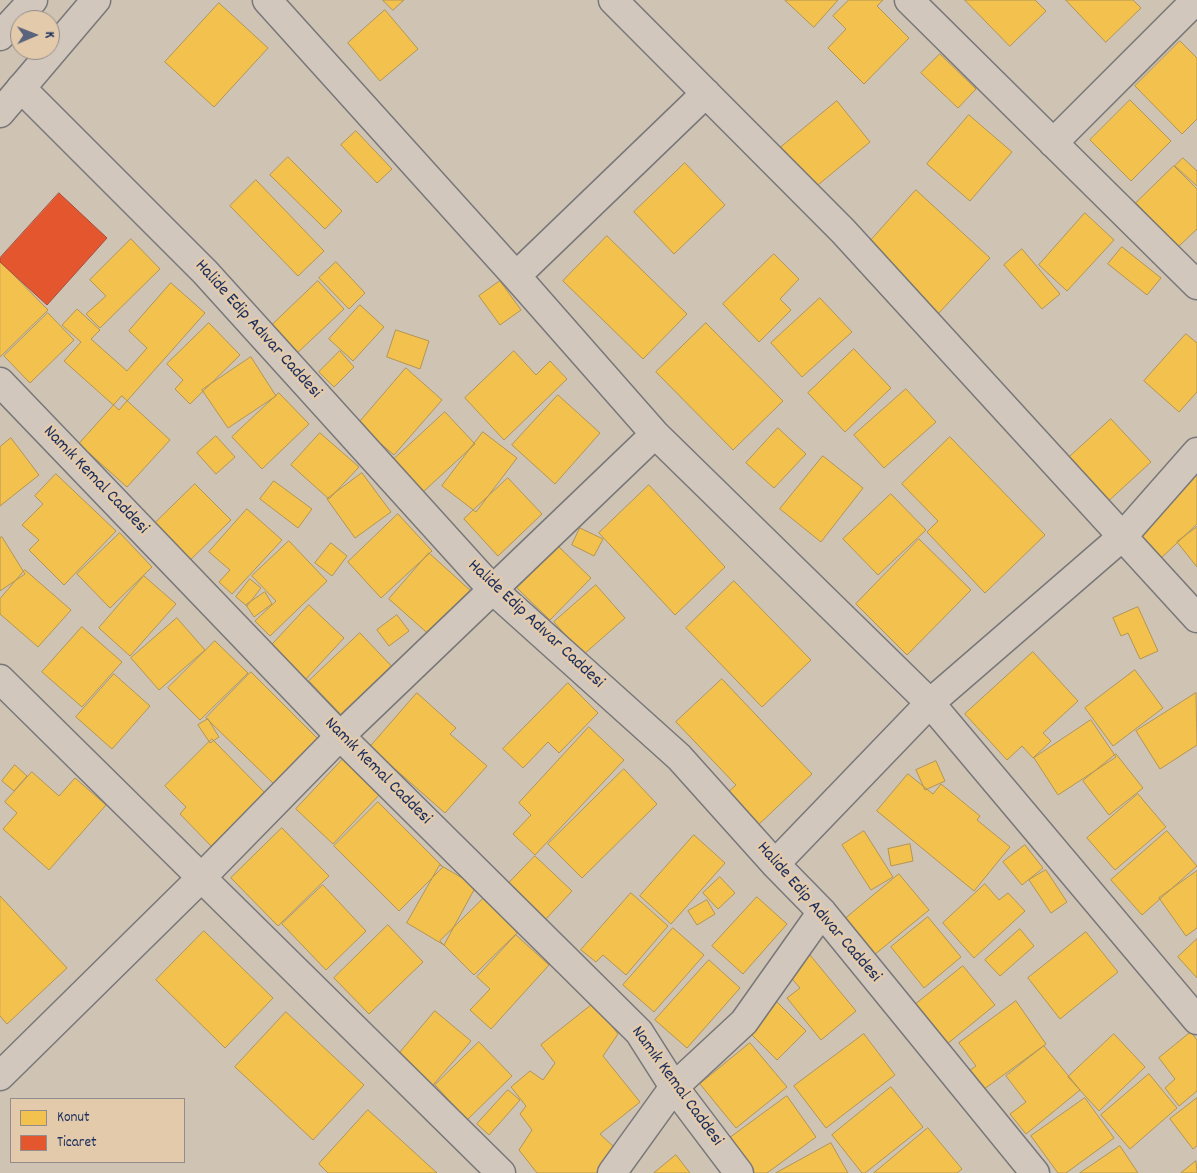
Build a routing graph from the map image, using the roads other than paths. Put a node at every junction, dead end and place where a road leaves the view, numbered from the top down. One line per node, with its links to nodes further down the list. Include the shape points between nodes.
1 (34, 0): 7 (main road)
2 (96, 0): 8 (main road)
3 (266, 0): 12 (main road)
4 (613, 0): 9 (main road)
5 (910, 0): 11 (main road)
6 (1189, 8): 11 (main road)
7 (0, 36)
8 (21, 88): 10 (main road); 18 (main road, Halide Edip Adıvar Caddesi, via 205,272)
9 (706, 93): 12 (main road); 17 (main road, via 843,231)
10 (0, 113)
11 (1053, 143): 13 (main road)
12 (516, 276): 15 (main road)
13 (1197, 285)
14 (0, 382): 22 (main road, Namık Kemal Caddesi)
15 (655, 434): 18 (main road); 21 (main road)
16 (1197, 452): 17 (main road)
17 (1123, 536): 19 (main road); 21 (main road)
18 (492, 589): 22 (main road); 23 (main road, Halide Edip Adıvar Caddesi, via 679,757)
19 (1197, 618)
20 (0, 679): 24 (main road)
21 (930, 703): 23 (main road); 26 (main road)
22 (340, 736): 24 (main road); 28 (main road, Namık Kemal Caddesi, via 639,1032)
23 (775, 864): 25 (main road, Halide Edip Adıvar Caddesi)
24 (201, 878): 27 (main road); 29 (main road)
25 (822, 912): 28 (main road, via 744,1022); 32 (main road, Halide Edip Adıvar Caddesi)
26 (1197, 1020)
27 (0, 1076)
28 (674, 1087): 30 (main road); 31 (main road, Namık Kemal Caddesi)
29 (501, 1173)
30 (612, 1173)
31 (739, 1173)
32 (1036, 1173)

